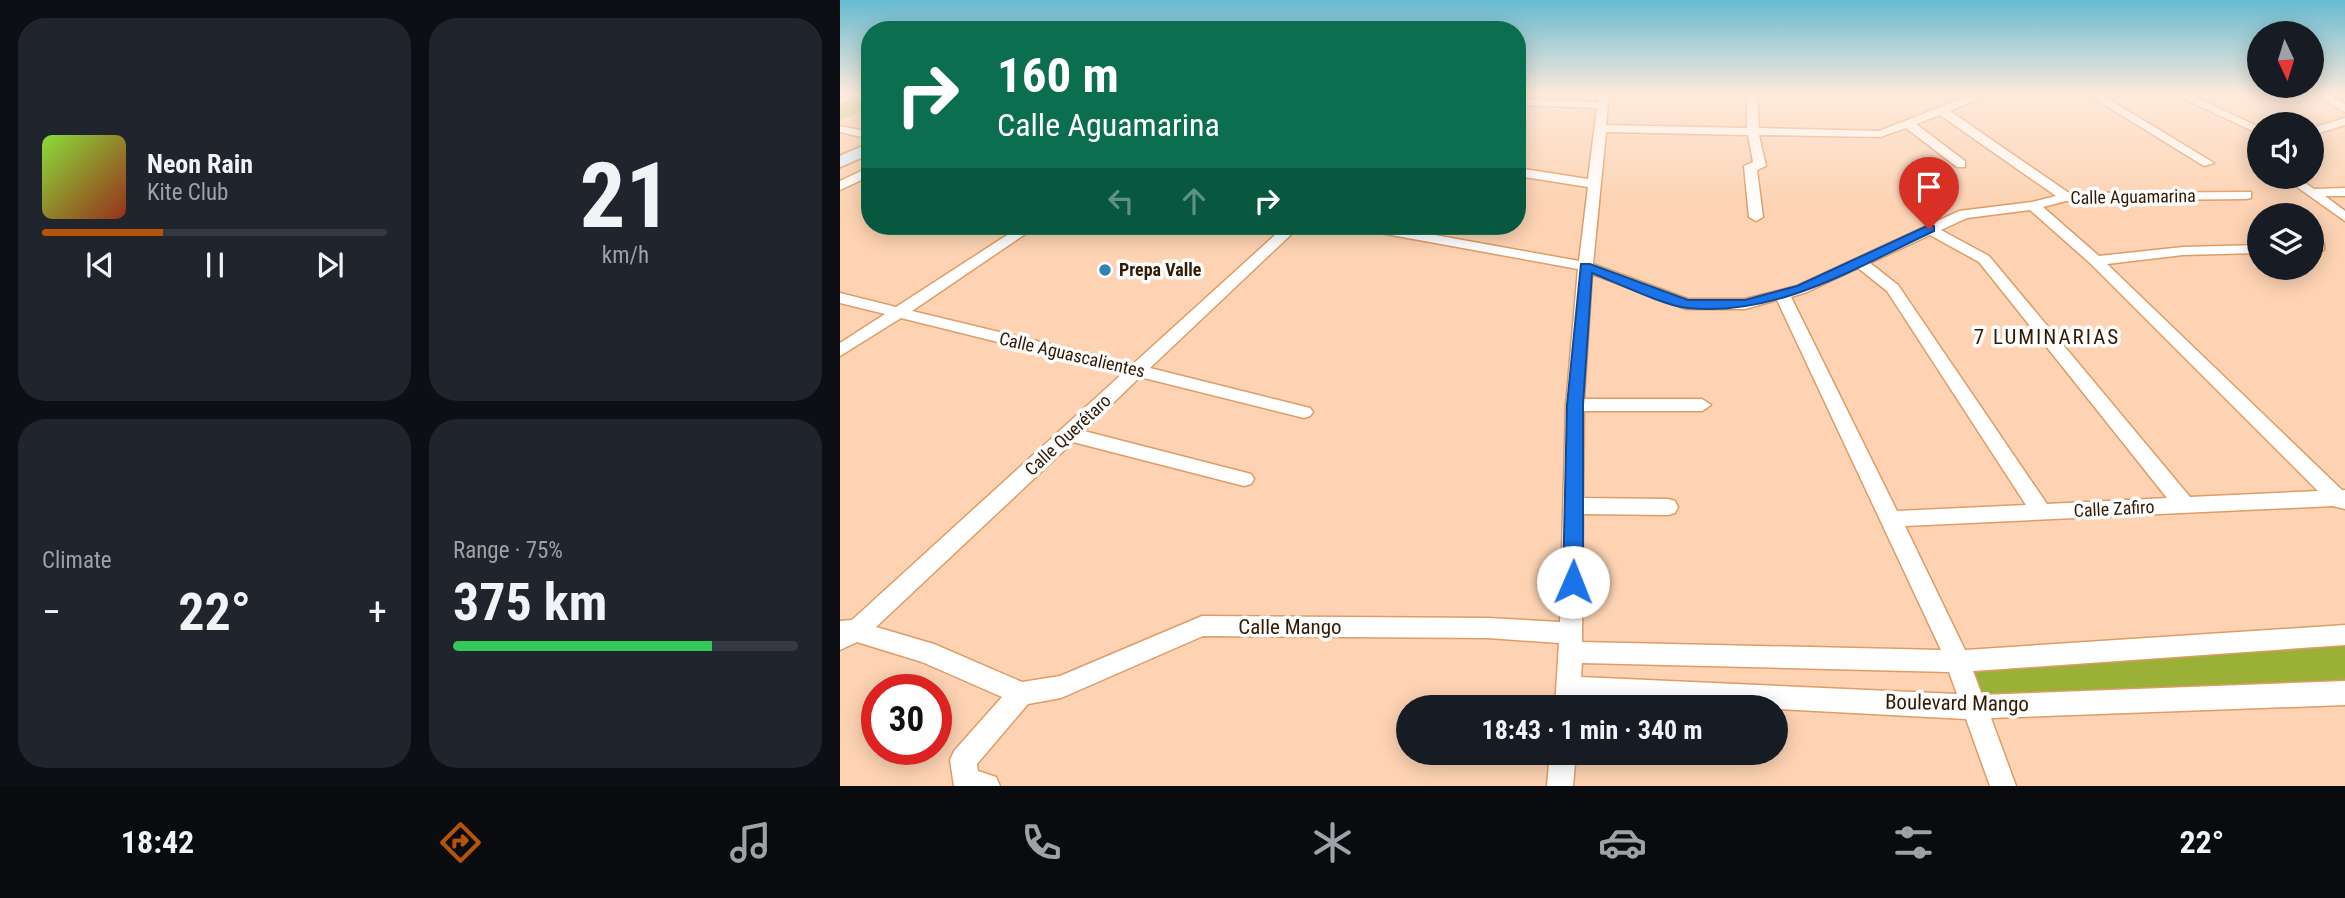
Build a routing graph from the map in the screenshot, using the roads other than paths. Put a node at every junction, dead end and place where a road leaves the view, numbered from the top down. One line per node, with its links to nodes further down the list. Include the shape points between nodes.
1 (1601, 131): 14 (street)
2 (1703, 131): 7 (street)
3 (1888, 131): 7 (street)
4 (1917, 131): 11 (street)
5 (1971, 131): 20 (street)
6 (2154, 131): 10 (street)
7 (1753, 132): 22 (street, via 1760,166 1750,166)
8 (861, 152): 9 (street)
9 (840, 162)
10 (2208, 163)
11 (1961, 164)
12 (1526, 173): 14 (street)
13 (861, 176): 15 (street)
14 (1595, 184): 31 (street)
15 (840, 186)
16 (2307, 189): 17 (street)
17 (2311, 192): 18 (street); 23 (street)
18 (2345, 192)
19 (2246, 195): 20 (street, Calle Aguamarina)
20 (2066, 197): 21 (street, Calle Aguamarina)
21 (2033, 206): 24 (street, Calle Aguamarina, via 1964,214); 29 (street)
22 (1756, 217)
23 (2345, 217)
24 (1929, 229): 30 (street, Calle Aguamarina); 44 (street, via 1984,260)
25 (1016, 235): 34 (street)
26 (1283, 235): 36 (street, Calle Querétaro)
27 (1413, 235): 31 (street, Calle Aguamarina)
28 (2247, 249): 29 (street)
29 (2096, 261): 42 (street)
30 (1859, 262): 32 (street, Calle Aguamarina); 46 (street, via 1893,288)
31 (1585, 267): 32 (street, Calle Aguamarina, via 1686,304 1745,304); 37 (street)
32 (1782, 294): 47 (street)
33 (840, 298): 34 (street, Calle Aguascalientes)
34 (897, 314): 35 (street); 36 (street, Calle Aguascalientes)
35 (840, 351)
36 (1138, 370): 39 (street, Calle Aguascalientes); 40 (street, Calle Querétaro)
37 (1575, 405): 38 (street); 43 (street)
38 (1702, 405)
39 (1304, 412)
40 (1069, 434): 41 (street); 48 (street, Calle Querétaro)
41 (1244, 479)
42 (2342, 501): 44 (street, Calle Zafiro)
43 (1574, 506): 45 (street); 50 (street)
44 (2185, 506): 46 (street, Calle Zafiro)
45 (1668, 507)
46 (2042, 512): 47 (street, Calle Zafiro)
47 (1891, 519): 51 (street)
48 (845, 633): 53 (street, via 926,652)
49 (2345, 635): 51 (street)
50 (1572, 643): 51 (street); 53 (street, Calle Mango, via 1488,628 1202,626 1062,687); 54 (street)
51 (1960, 669): 56 (street)
52 (2345, 693): 56 (street, Boulevard Mango)
53 (1021, 694): 58 (street, via 963,760 966,783)
54 (1568, 695)
55 (1788, 702): 56 (street, Boulevard Mango)
56 (1974, 707): 60 (street)
57 (1562, 765): 59 (street)
58 (987, 786)
59 (1560, 786)
60 (2003, 786)

